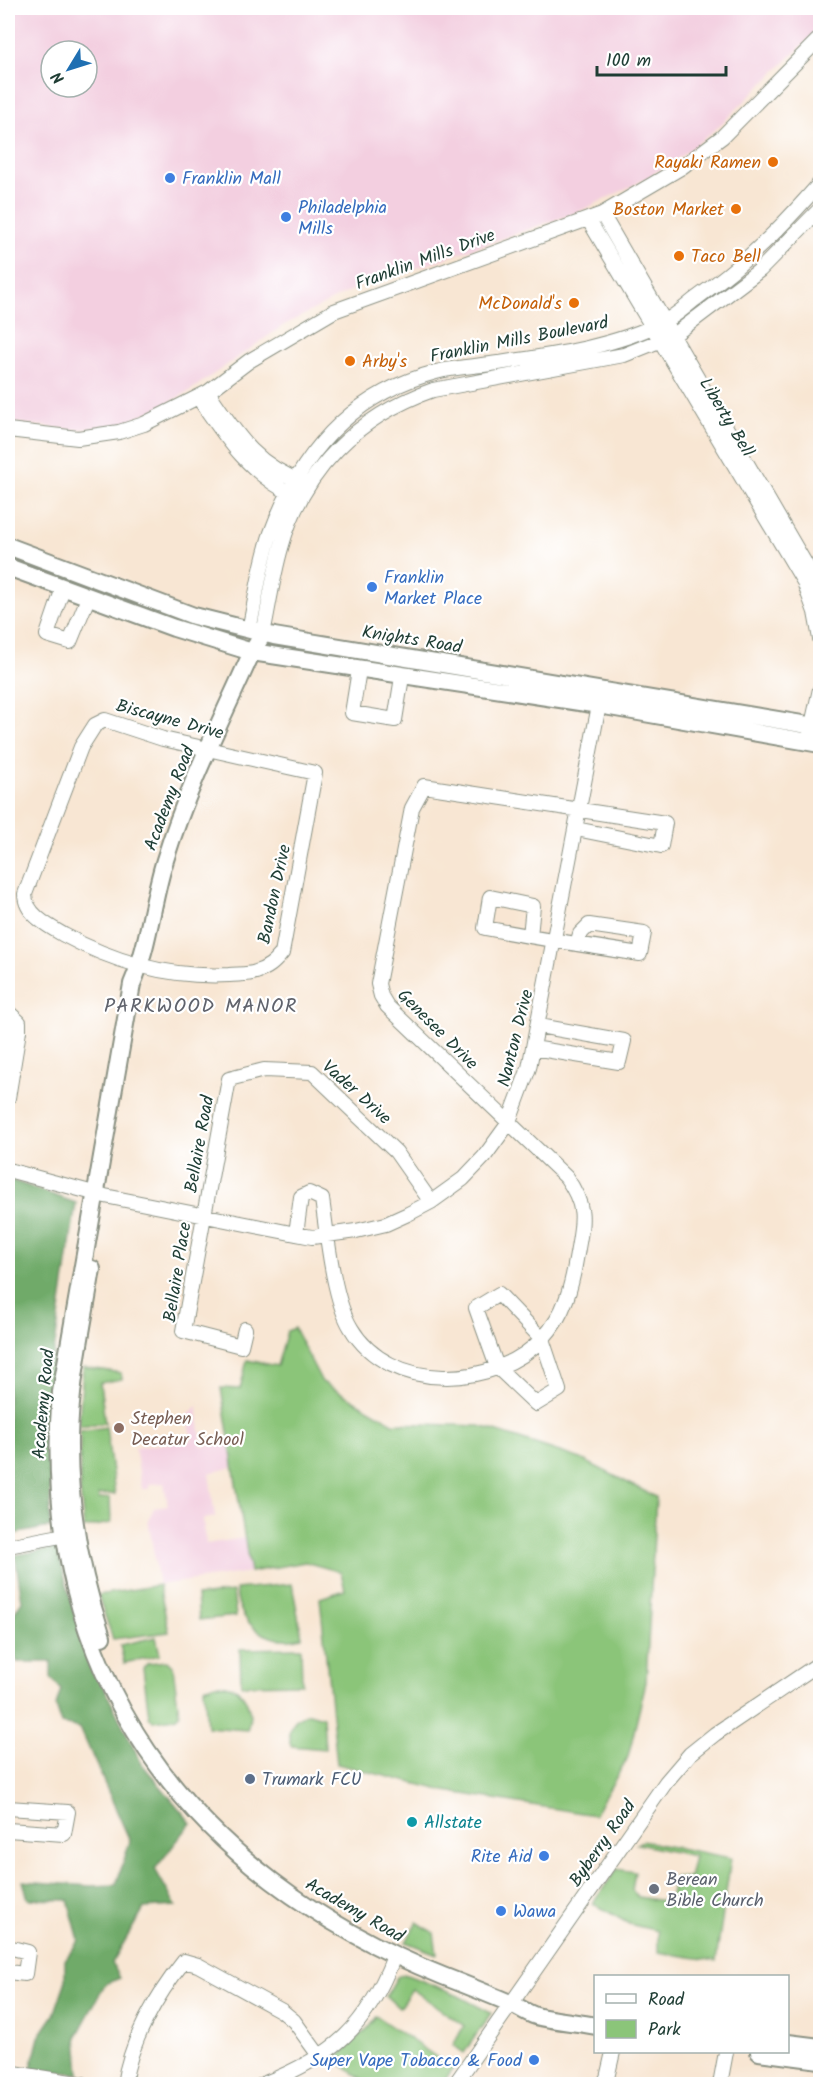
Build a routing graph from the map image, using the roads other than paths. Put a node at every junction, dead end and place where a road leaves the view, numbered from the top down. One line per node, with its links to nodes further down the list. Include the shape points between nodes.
1 (820, 38): 4 (street, Franklin Mills Drive, via 722,137 682,168)
2 (820, 183): 6 (street, Franklin Mills Boulevard, via 771,238 733,272)
3 (820, 209): 7 (street, Franklin Mills Boulevard, via 760,270)
4 (602, 214): 5 (street, Franklin Mills Drive); 6 (street, Liberty Bell)
5 (588, 219): 6 (street, Liberty Bell); 9 (street, Franklin Mills Drive, via 334,311 249,361)
6 (659, 323): 7 (street, Liberty Bell); 8 (street, Liberty Bell); 11 (street, Franklin Mills Boulevard, via 610,342 436,372 400,386 366,402 337,425 310,456)
7 (674, 334): 8 (street, Franklin Mills Boulevard); 17 (street, Liberty Bell)
8 (661, 340): 11 (street, Franklin Mills Boulevard, via 624,355 433,390 404,400 356,430); 20 (street, Liberty Bell, via 804,582)
9 (203, 394): 10 (street, Franklin Mills Drive, via 144,424 119,432 63,438); 11 (street, via 244,444 280,474); 12 (street, via 236,452 256,473)
10 (8, 430)
11 (301, 481): 12 (street, Franklin Mills Boulevard)
12 (295, 495): 19 (street, Franklin Mills Boulevard, via 271,534)
13 (8, 546): 15 (main road, Knights Road)
14 (8, 567): 16 (main road)
15 (70, 570): 16 (main road); 19 (main road, Knights Road, via 194,616)
16 (63, 588): 18 (main road); 18 (street, via 47,635 70,642)
17 (820, 589)
18 (88, 598): 21 (main road)
19 (256, 632): 21 (main road); 26 (main road, Knights Road)
20 (820, 639)
21 (252, 652): 22 (main road); 27 (main road, Academy Road)
22 (359, 670): 23 (main road); 23 (street, via 352,713 394,720)
23 (402, 677): 25 (main road)
24 (820, 689): 26 (street)
25 (599, 705): 26 (main road); 29 (street, Nanton Drive)
26 (815, 735)
27 (208, 749): 28 (street, Biscayne Drive); 31 (street, Biscayne Drive, via 105,720 95,725 81,747); 35 (main road, Academy Road, via 165,860)
28 (315, 774): 35 (street, Bandon Drive, via 282,953 271,966 254,973 213,976)
29 (578, 811): 30 (street, Nanton Drive); 30 (street, via 665,824 661,846); 41 (street, Genesee Drive, via 428,786 424,786 412,808 378,984 381,996)
30 (576, 830): 33 (street, Nanton Drive)
31 (25, 899): 35 (street, Bandon Drive, via 32,914 54,930 89,949)
32 (530, 936): 33 (street)
33 (554, 941): 34 (street); 37 (street, Nanton Drive)
34 (577, 944)
35 (141, 965): 43 (main road, Academy Road, via 132,984)
36 (8, 1012): 40 (street, via 19,1022 19,1031)
37 (539, 1026): 38 (street, Nanton Drive); 38 (street, via 624,1041 619,1062)
38 (533, 1047): 41 (street, Nanton Drive, via 524,1085)
39 (229, 1079): 44 (street, Vader Drive, via 264,1070 312,1072 396,1152); 45 (street, Bellaire Road)
40 (8, 1098)
41 (508, 1124): 44 (street, Nanton Drive, via 463,1179); 49 (street, Genesee Drive, via 566,1177 577,1192 584,1213 567,1302)
42 (8, 1170): 43 (street, Nanton Drive)
43 (100, 1195): 45 (street, Nanton Drive); 51 (main road, Academy Road, via 72,1390)
44 (431, 1202): 47 (street, Nanton Drive, via 386,1224)
45 (204, 1215): 46 (street, Nanton Drive); 48 (street, Bellaire Place, via 183,1331 241,1346)
46 (296, 1234): 47 (street, Nanton Drive); 47 (street, via 301,1197 309,1193 322,1199)
47 (328, 1235): 50 (street, via 344,1315 377,1357 394,1367 428,1375 469,1375)
48 (245, 1329)
49 (542, 1339): 50 (street); 50 (street, via 559,1390 536,1404); 50 (street, via 499,1294 476,1308)
50 (497, 1367)
51 (69, 1534): 52 (street); 57 (main road, Academy Road, via 114,1668 151,1742 192,1797 201,1816 292,1896)
52 (8, 1546)
53 (820, 1663): 59 (street, Byberry Road, via 690,1754 666,1782)
54 (8, 1808): 55 (street, via 68,1812 64,1834)
55 (8, 1830)
56 (8, 1947): 58 (street, via 28,1952 25,1974)
57 (394, 1956): 59 (main road, Academy Road); 67 (street, via 368,2010 340,2042)
58 (8, 1972)
59 (511, 2004): 60 (main road, Academy Road); 61 (main road, Academy Road, via 537,2016); 73 (street, Byberry Road)
60 (594, 2016)
61 (594, 2026)
62 (789, 2043): 63 (main road)
63 (820, 2047)
64 (613, 2053): 74 (street)
65 (726, 2053): 75 (street)
66 (766, 2053): 68 (main road)
67 (320, 2057): 71 (street, via 282,2011 184,1961 139,2033); 72 (street)
68 (820, 2061)
69 (8, 2072): 70 (street)
70 (83, 2085)
71 (124, 2085)
72 (263, 2085)
73 (455, 2085)
74 (603, 2085)
75 (720, 2085)

